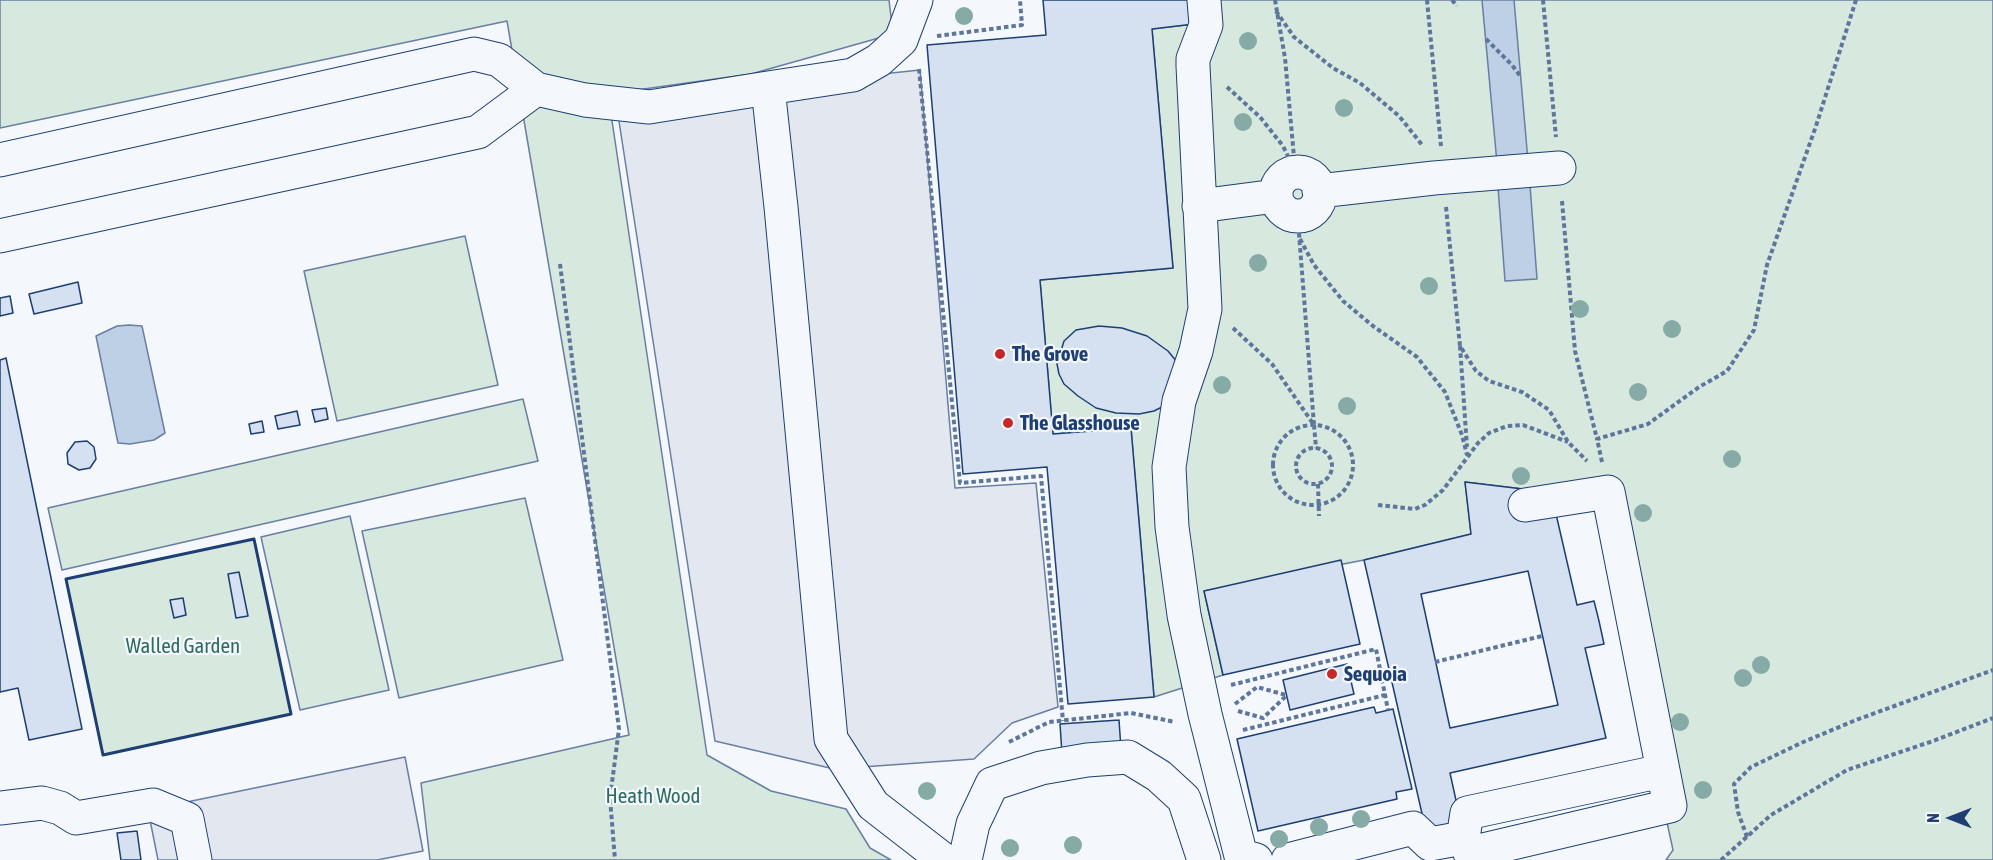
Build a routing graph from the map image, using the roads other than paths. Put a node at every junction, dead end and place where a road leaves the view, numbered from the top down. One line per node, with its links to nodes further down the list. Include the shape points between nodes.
1 (916, 0): 3 (lane, via 909,50 879,60 853,75)
2 (1204, 0): 7 (lane, via 1206,25 1193,59)
3 (768, 88): 4 (lane, via 649,107 585,100); 17 (lane, via 831,739 873,805)
4 (536, 89): 5 (lane, via 499,60 474,54); 8 (lane, via 478,132)
5 (0, 160)
6 (1559, 168): 7 (lane, via 1439,178 1297,202)
7 (1199, 206): 11 (lane, via 1205,309 1179,401 1169,467 1172,527 1184,615)
8 (0, 236)
9 (1525, 505): 10 (lane, via 1608,492)
10 (1662, 771): 14 (lane, via 1670,806); 21 (lane, via 1467,813 1463,838 1430,844 1413,828)
11 (1222, 781): 12 (lane); 20 (lane, via 1241,856)
12 (1184, 799): 18 (lane, via 1159,776 1128,758 1041,768 992,784 973,824); 19 (lane)
13 (0, 808): 16 (lane, via 42,803 76,818 153,805 187,819)
14 (1511, 852): 15 (lane)
15 (1475, 857): 22 (lane, via 1447,850)
16 (195, 860)
17 (944, 860)
18 (965, 860)
19 (1204, 860)
20 (1256, 860)
21 (1287, 860)
22 (1426, 860)

